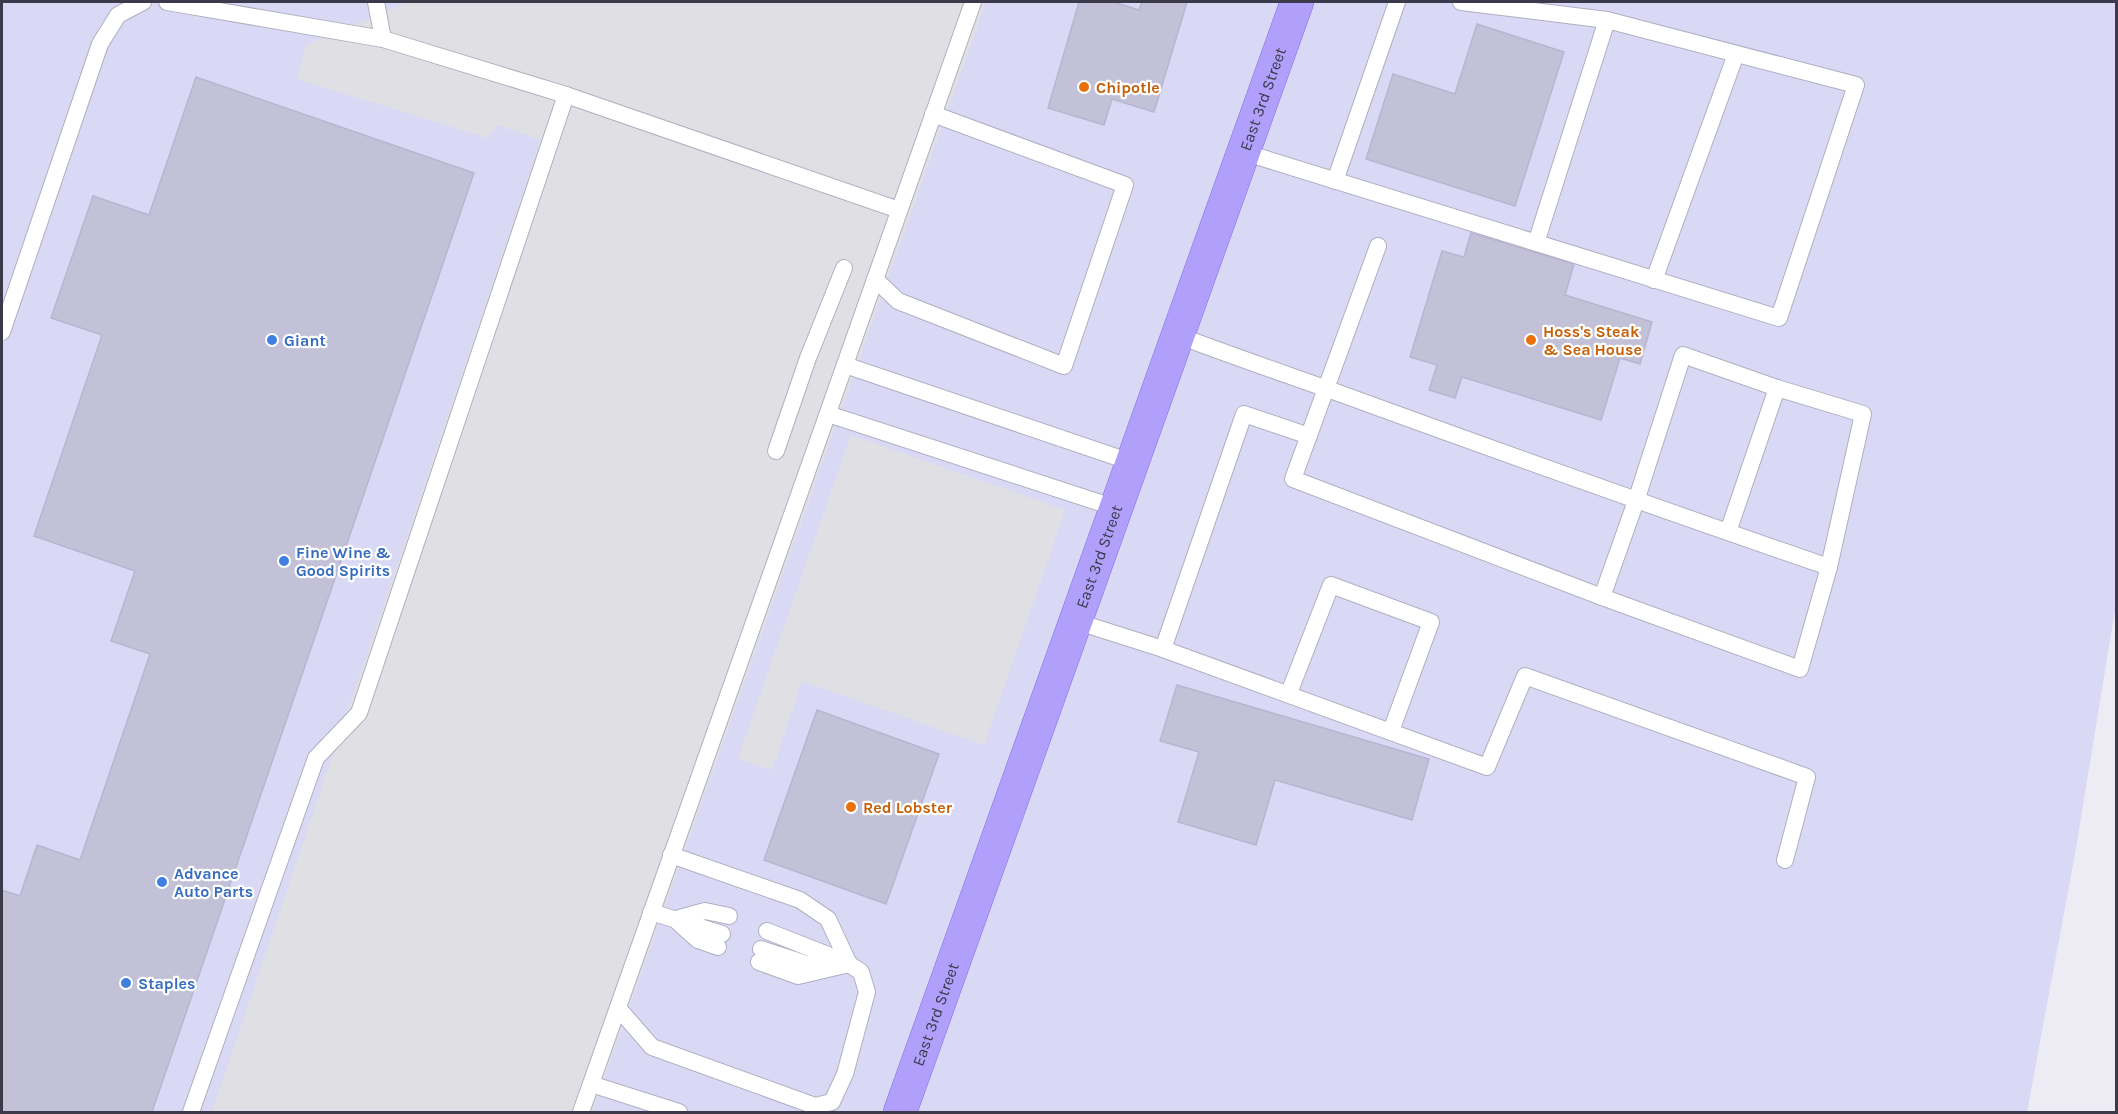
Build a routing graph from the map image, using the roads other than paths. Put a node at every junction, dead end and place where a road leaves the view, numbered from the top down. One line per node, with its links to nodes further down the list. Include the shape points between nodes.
1 (143, 2): 21 (lane, via 118,15 100,44)
2 (167, 2): 9 (lane)
3 (375, 2): 9 (lane)
4 (973, 2): 12 (lane)
5 (1297, 2): 13 (main road, East 3rd Street)
6 (1397, 2): 14 (lane)
7 (1461, 2): 8 (lane)
8 (1607, 20): 10 (lane); 16 (lane)
9 (383, 39): 11 (lane)
10 (1736, 54): 20 (lane); 20 (lane, via 1856,85 1779,318)
11 (566, 95): 15 (lane); 51 (lane, via 359,713 316,758)
12 (933, 114): 15 (lane); 19 (lane, via 1125,185 1064,366 898,301)
13 (1243, 152): 14 (lane); 22 (main road, East 3rd Street)
14 (1335, 181): 16 (lane)
15 (899, 210): 19 (lane)
16 (1536, 243): 20 (lane)
17 (1378, 246): 25 (lane)
18 (844, 268): 28 (lane)
19 (875, 279): 23 (lane)
20 (1654, 280)
21 (2, 332)
22 (1177, 335): 25 (lane); 29 (main road, East 3rd Street)
23 (845, 365): 26 (lane); 29 (lane)
24 (1777, 388): 30 (lane, via 1683,355); 32 (lane); 33 (lane, via 1863,414)
25 (1328, 389): 27 (lane); 30 (lane)
26 (828, 414): 31 (lane); 39 (lane)
27 (1309, 436): 34 (lane, via 1293,479); 36 (lane, via 1244,414)
28 (776, 451)
29 (1131, 462): 31 (main road, East 3rd Street)
30 (1636, 501): 32 (lane); 34 (lane)
31 (1116, 508): 35 (main road, East 3rd Street)
32 (1728, 532): 33 (lane)
33 (1829, 567): 34 (lane, via 1800,669)
34 (1602, 597)
35 (1075, 621): 36 (lane); 54 (main road, East 3rd Street)
36 (1163, 649): 37 (lane)
37 (1288, 693): 38 (lane); 38 (lane, via 1331,585 1431,622)
38 (1390, 731): 40 (lane, via 1487,767 1525,676 1808,777)
39 (671, 855): 41 (lane); 47 (lane, via 800,900 828,920)
40 (1785, 860)
41 (651, 912): 43 (lane); 48 (lane)
42 (729, 916): 43 (lane, via 705,911)
43 (675, 920): 45 (lane, via 698,940)
44 (767, 931): 47 (lane)
45 (720, 940)
46 (760, 955): 47 (lane, via 807,964)
47 (849, 964): 50 (lane, via 861,972 867,992 845,1074 832,1102)
48 (618, 1008): 49 (lane); 50 (lane, via 652,1047)
49 (591, 1084): 52 (lane); 53 (lane)
50 (795, 1106)
51 (190, 1113)
52 (581, 1113)
53 (679, 1113)
54 (900, 1113)

